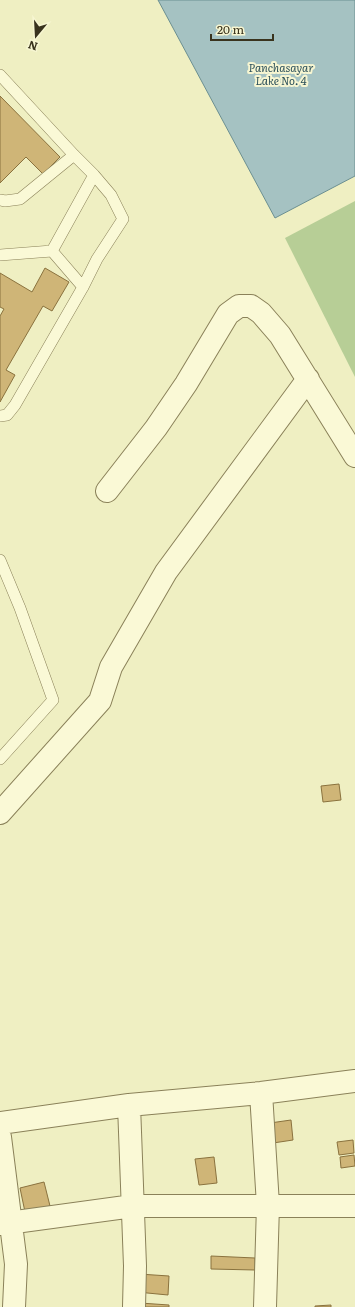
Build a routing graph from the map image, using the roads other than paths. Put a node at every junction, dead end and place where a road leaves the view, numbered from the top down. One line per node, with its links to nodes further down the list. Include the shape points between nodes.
1 (0, 75): 2 (lane)
2 (74, 155): 3 (lane); 4 (lane, via 20,199 5,202)
3 (94, 175): 5 (lane); 7 (lane, via 111,195 123,219 97,259)
4 (0, 200)
5 (52, 251): 6 (lane); 7 (lane)
6 (0, 255)
7 (83, 287): 9 (lane, via 15,405 7,415)
8 (308, 379): 10 (street); 11 (street, via 280,335 261,313 251,306 239,306 228,314 186,384); 14 (street, via 166,572 111,667 100,701)
9 (0, 416)
10 (355, 456)
11 (107, 491)
12 (0, 560): 13 (lane, via 53,700)
13 (0, 760)
14 (0, 813)
15 (355, 1082): 16 (street)
16 (260, 1093): 17 (street); 20 (street)
17 (129, 1105): 18 (street); 21 (street)
18 (0, 1123)
19 (0, 1137): 23 (street)
20 (268, 1205): 21 (street); 22 (street); 26 (street)
21 (133, 1206): 23 (street); 25 (street)
22 (355, 1206)
23 (5, 1224): 24 (street, via 16,1264)
24 (14, 1307)
25 (134, 1307)
26 (265, 1307)

